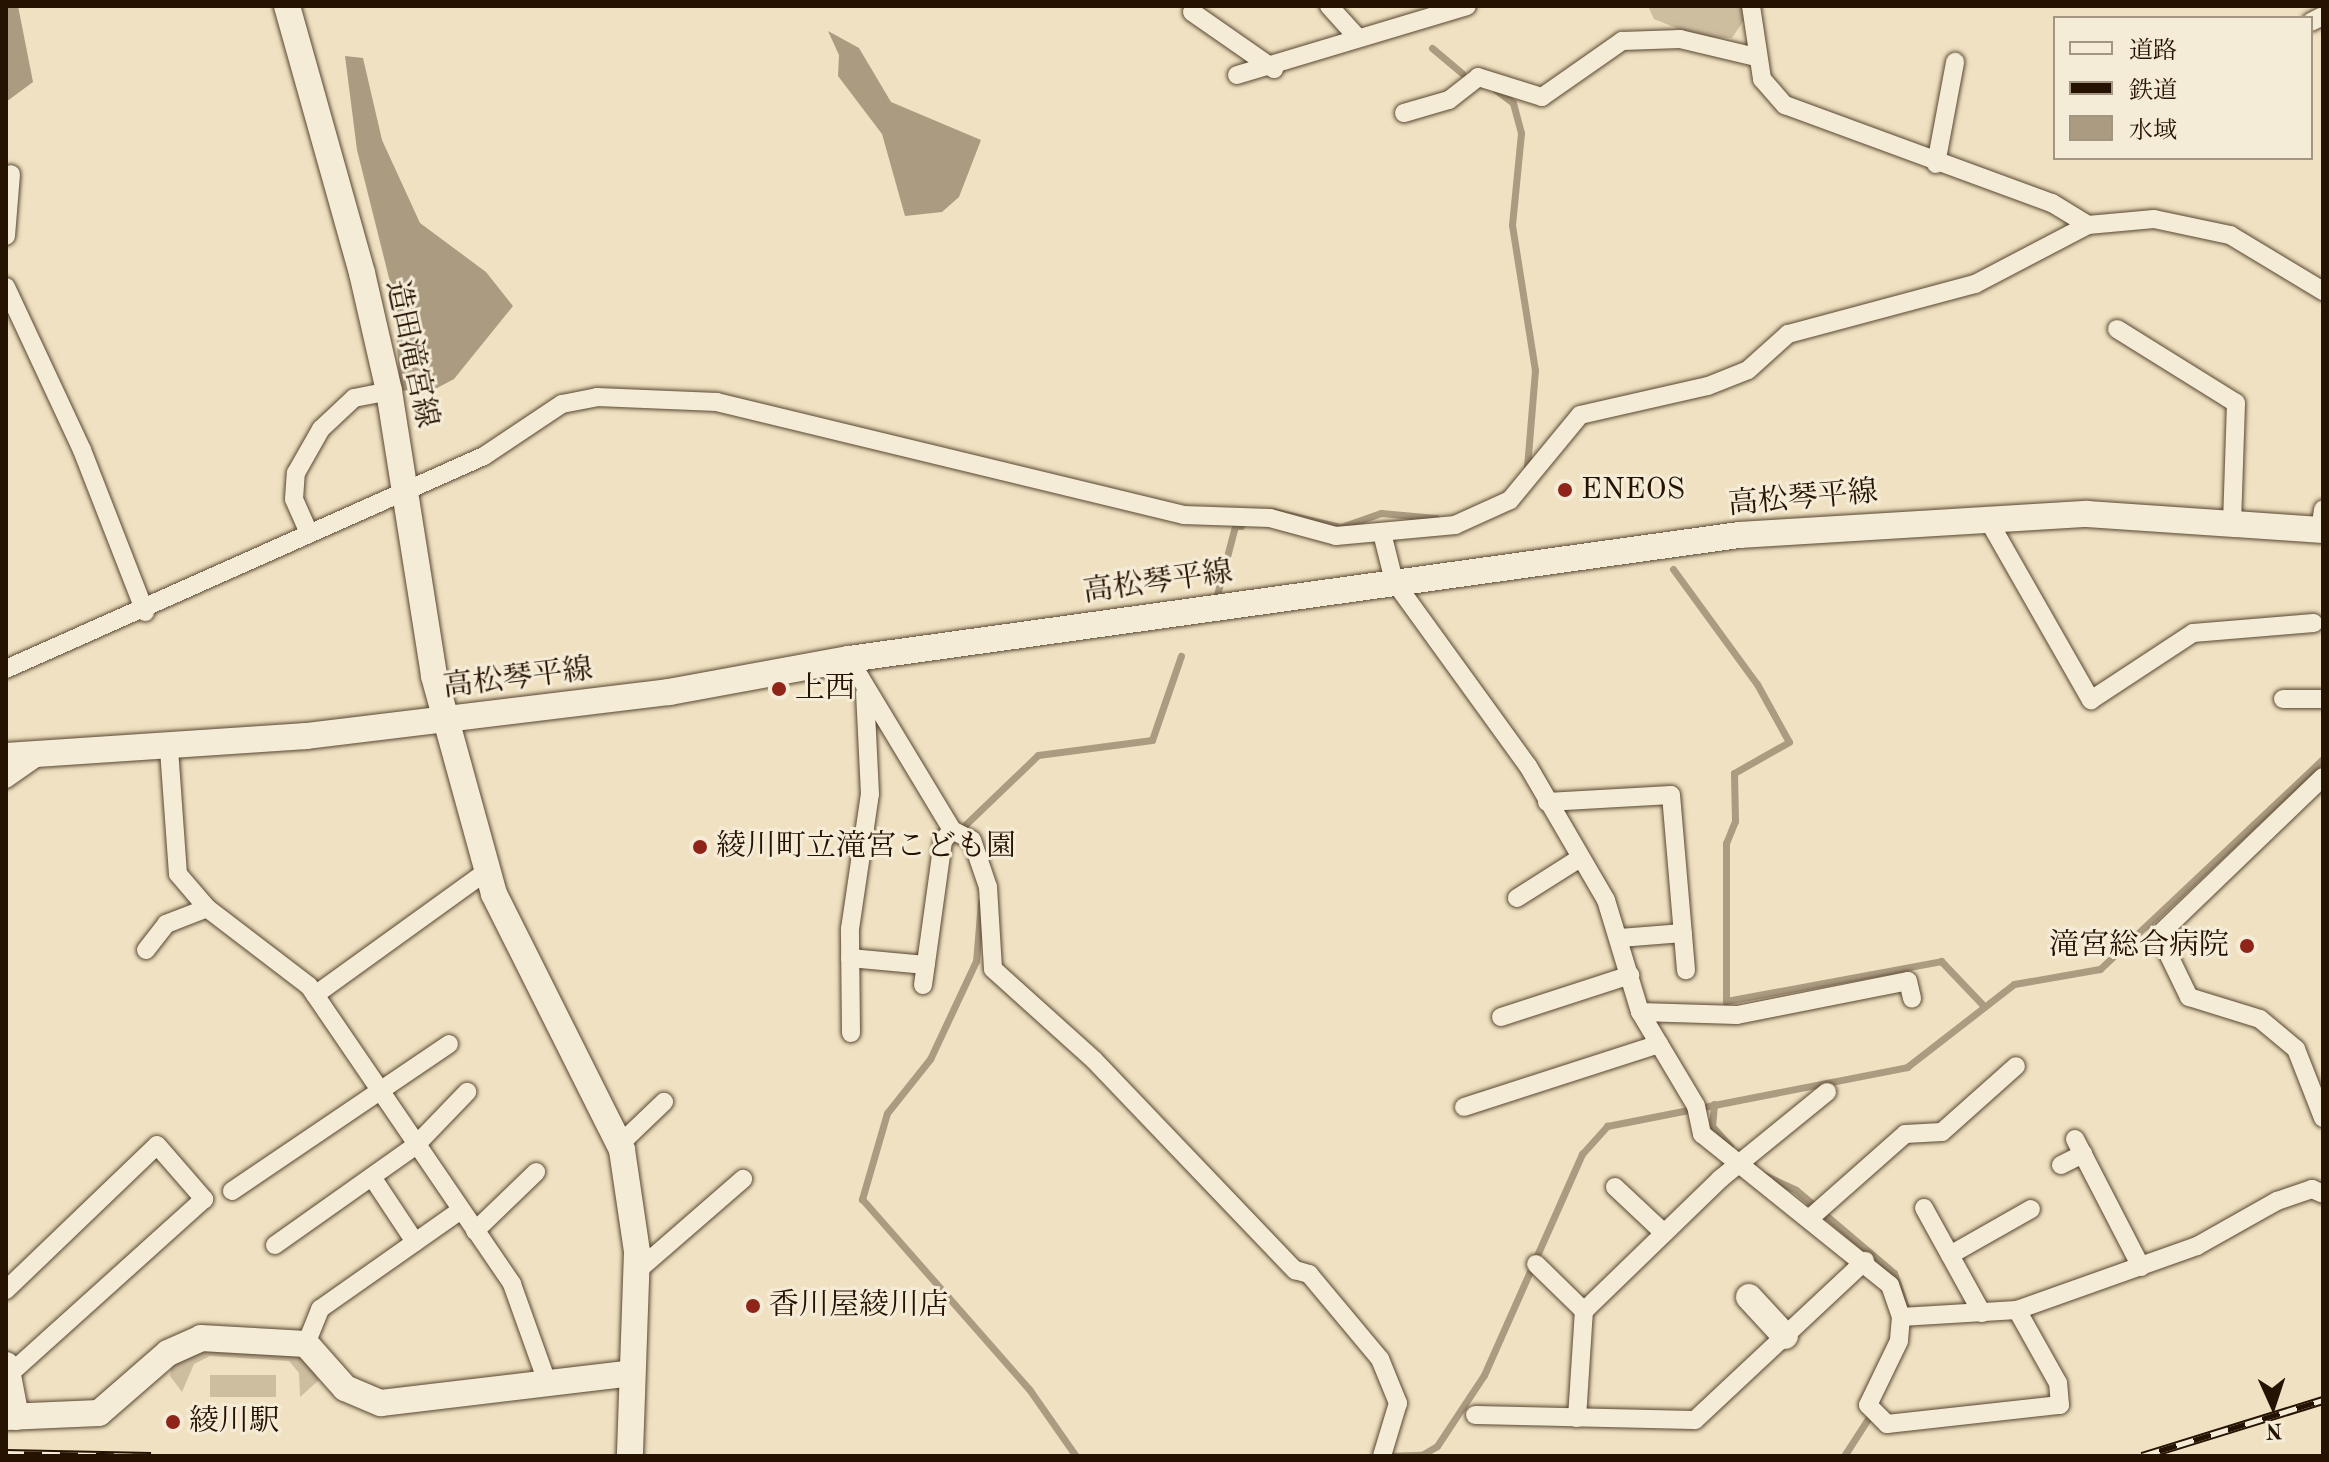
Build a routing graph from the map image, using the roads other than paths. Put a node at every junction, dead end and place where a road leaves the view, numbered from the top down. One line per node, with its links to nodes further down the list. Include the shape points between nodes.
1 (287, 6): 19 (main road, 造田滝宮線)
2 (1329, 6): 6 (street)
3 (1467, 6): 6 (street)
4 (1751, 6): 7 (street)
5 (1192, 12): 9 (street)
6 (1358, 38): 9 (street)
7 (1756, 57): 11 (street, via 1680,39 1622,41 1542,97 1478,77 1449,100); 12 (street, via 1762,79 1785,105)
8 (1955, 62): 12 (street)
9 (1274, 69): 10 (street)
10 (1237, 75)
11 (1404, 113)
12 (1936, 164): 14 (street, via 2052,203)
13 (11, 174): 15 (street)
14 (2088, 225): 17 (street, via 2154,219 2230,235); 25 (street, via 1975,284 1788,334 1748,370 1708,386 1580,415 1530,481 1483,516)
15 (6, 236)
16 (6, 287): 27 (street, via 82,450)
17 (2323, 291)
18 (2117, 329): 22 (street, via 2236,403)
19 (389, 391): 20 (main road, 造田滝宮線); 24 (street, via 338,408 308,451 294,499)
20 (405, 493): 24 (street); 25 (street, via 484,456 562,404 669,396 1184,515 1270,518 1336,536); 34 (main road, 造田滝宮線)
21 (1987, 518): 22 (main road, 高松琴平線); 26 (main road, 高松琴平線, via 1739,535); 28 (street, via 2091,700 2193,633)
22 (2232, 522): 23 (main road, 高松琴平線)
23 (2322, 523)
24 (309, 533): 27 (street)
25 (1382, 533): 26 (street)
26 (1394, 581): 29 (main road, 高松琴平線); 40 (street)
27 (145, 612): 30 (street)
28 (2314, 623)
29 (849, 659): 31 (street); 34 (main road, 高松琴平線)
30 (6, 669)
31 (865, 690): 41 (street); 49 (street, via 870,794)
32 (2283, 699): 33 (street)
33 (2323, 699)
34 (445, 720): 35 (main road, 高松琴平線); 43 (main road, 造田滝宮線)
35 (169, 749): 36 (main road, 高松琴平線); 45 (street, via 178,874)
36 (41, 755): 37 (main road, 高松琴平線); 39 (street)
37 (6, 756)
38 (2323, 777): 67 (street, via 2159,935 2189,997 2260,1019 2296,1049)
39 (6, 779)
40 (1547, 802): 42 (street); 46 (street, via 1671,795)
41 (952, 830): 50 (street, via 943,841); 106 (street, via 972,840 986,873 993,969 1094,1060 1295,1270 1309,1274 1380,1359 1398,1403)
42 (1580, 858): 44 (street); 47 (street)
43 (487, 871): 54 (street); 68 (main road, 造田滝宮線, via 515,947)
44 (1517, 898)
45 (207, 908): 48 (street, via 166,924); 54 (street)
46 (1683, 933): 47 (street); 51 (street)
47 (1620, 938): 52 (street)
48 (146, 950)
49 (850, 958): 50 (street); 58 (street)
50 (926, 965): 53 (street)
51 (1686, 970)
52 (1630, 975): 56 (street); 57 (street)
53 (923, 985)
54 (315, 995): 64 (street)
55 (1912, 999): 56 (street, via 1908,981 1737,1015)
56 (1640, 1012): 60 (street)
57 (1501, 1017)
58 (851, 1033)
59 (449, 1044): 64 (street)
60 (1659, 1044): 66 (street); 70 (street, via 1696,1107 1702,1134)
61 (2016, 1066): 81 (street, via 1942,1132 1905,1134)
62 (467, 1092): 69 (street)
63 (1827, 1092): 70 (street)
64 (381, 1093): 69 (street); 76 (street)
65 (664, 1102): 68 (street)
66 (1464, 1107)
67 (2323, 1118)
68 (620, 1144): 90 (main road)
69 (416, 1145): 73 (street); 80 (street)
70 (1742, 1161): 81 (street); 83 (street)
71 (2061, 1165): 89 (street, via 2079,1147)
72 (536, 1172): 82 (street)
73 (372, 1177): 84 (street); 85 (street)
74 (743, 1179): 90 (street)
75 (1615, 1187): 83 (street)
76 (232, 1191)
77 (2323, 1194): 89 (street, via 2312,1189 2277,1201 2197,1246)
78 (1924, 1208): 86 (street)
79 (2031, 1209): 86 (street)
80 (461, 1210): 82 (street); 84 (street)
81 (1816, 1213): 87 (street)
82 (475, 1231): 101 (street, via 512,1284)
83 (1664, 1233): 94 (street)
84 (415, 1242): 98 (street, via 320,1309)
85 (275, 1245)
86 (1950, 1255): 95 (street)
87 (1865, 1261): 96 (street, via 1890,1285); 97 (street)
88 (1536, 1264): 94 (street)
89 (2141, 1267): 93 (street)
90 (636, 1272): 100 (main road)
91 (6, 1290): 99 (street, via 157,1145 204,1199)
92 (1749, 1297): 97 (main road)
93 (2017, 1310): 95 (street); 96 (street, via 2058,1383 2060,1405 1887,1424 1868,1405)
94 (1584, 1311): 104 (street)
95 (1982, 1313): 96 (street)
96 (1905, 1317)
97 (1785, 1336): 104 (street, via 1695,1420)
98 (306, 1344): 101 (main road, via 345,1388 381,1403); 103 (main road, via 201,1338 168,1353 99,1413)
99 (9, 1369): 103 (main road)
100 (632, 1373): 101 (main road); 105 (main road)
101 (547, 1382)
102 (1475, 1415): 104 (street)
103 (11, 1417)
104 (1577, 1418)
105 (630, 1456)
106 (1382, 1456)

